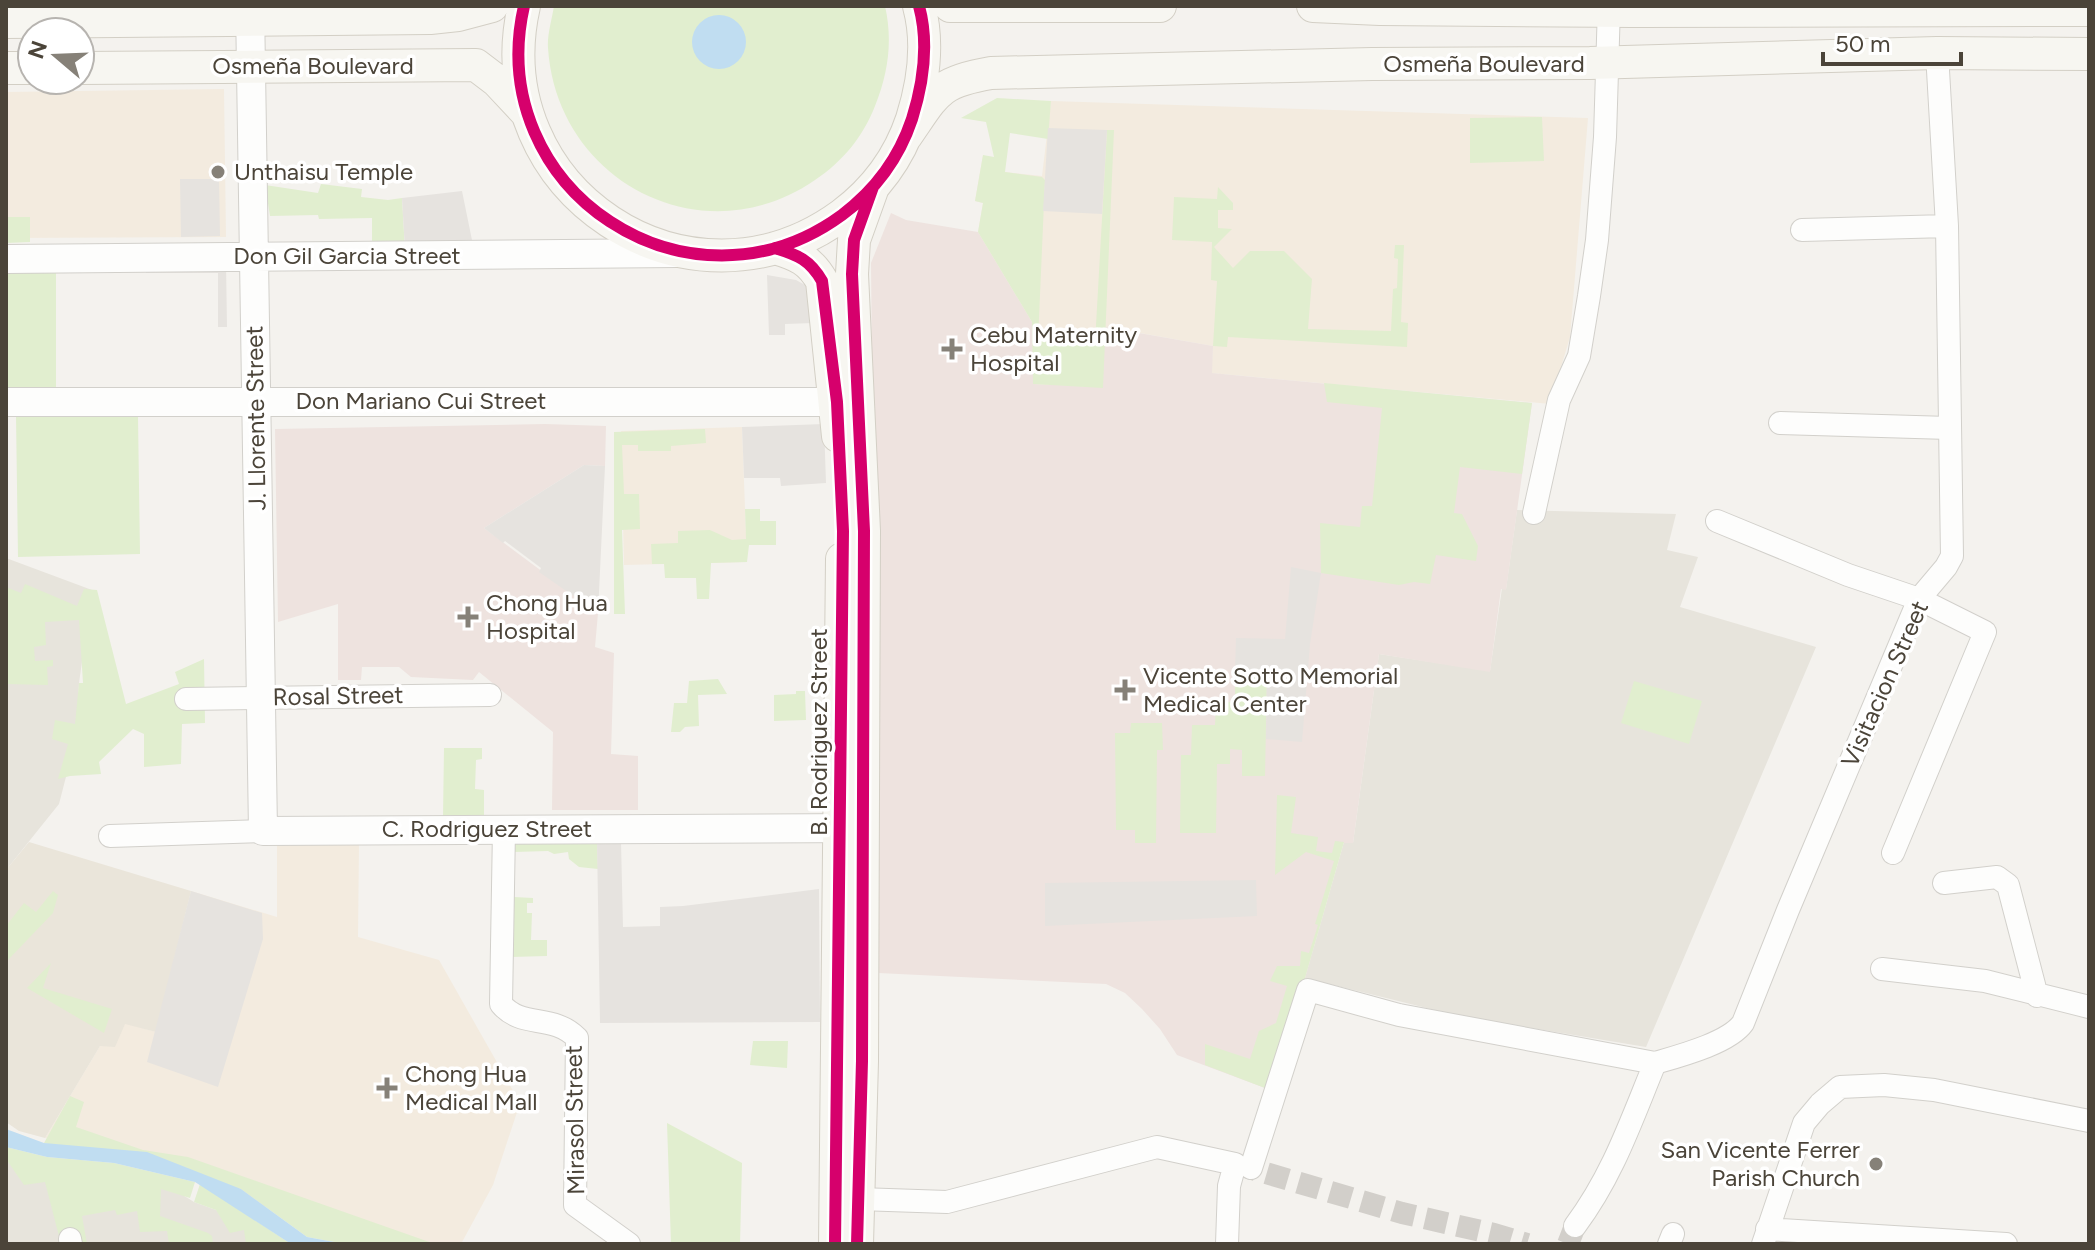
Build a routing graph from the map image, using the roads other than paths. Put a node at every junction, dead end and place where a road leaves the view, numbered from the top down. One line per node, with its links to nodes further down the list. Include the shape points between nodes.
1 (492, 6): 9 (main road, Osmeña Boulevard, via 430,18)
2 (524, 6): 16 (main road, via 518,70)
3 (919, 6): 17 (main road, via 924,41 920,92)
4 (950, 6): 5 (main road)
5 (1160, 6)
6 (1313, 6): 7 (main road)
7 (1609, 8): 8 (main road); 13 (street)
8 (2089, 10)
9 (250, 13): 10 (main road, Osmeña Boulevard); 14 (street, J. Llorente Street)
10 (6, 22)
11 (1937, 53): 12 (main road, Osmeña Boulevard); 13 (main road, Osmeña Boulevard); 19 (street, Visitacion Street)
12 (2089, 54)
13 (1607, 63): 17 (main road, Osmeña Boulevard, via 991,73 949,82); 30 (street, via 1597,240 1582,341 1559,400)
14 (250, 67): 15 (main road, Osmeña Boulevard); 16 (main road, Osmeña Boulevard, via 476,65); 23 (street, J. Llorente Street)
15 (96, 68)
16 (526, 112): 22 (main road, via 538,143 577,197 628,233)
17 (906, 136): 18 (main road)
18 (873, 187): 21 (main road, via 829,225); 32 (main road, B. Rodriguez Street, via 854,240 852,274)
19 (1947, 226): 20 (street); 29 (street, Visitacion Street)
20 (1802, 230)
21 (775, 248): 22 (main road, via 727,256); 27 (main road, B. Rodriguez Street, via 802,256 822,281)
22 (689, 253): 23 (street, Don Gil Garcia Street)
23 (254, 257): 24 (street, Don Gil Garcia Street); 25 (street, J. Llorente Street)
24 (6, 259)
25 (256, 401): 26 (street, Don Mariano Cui Street); 27 (street, Don Mariano Cui Street); 35 (street, J. Llorente Street)
26 (6, 402)
27 (837, 402): 32 (main road, B. Rodriguez Street)
28 (1780, 423): 29 (street)
29 (1949, 428): 33 (street, Visitacion Street, via 1952,556)
30 (1534, 513)
31 (1717, 521): 33 (street)
32 (854, 531): 37 (main road, B. Rodriguez Street)
33 (1919, 599): 41 (street, via 1985,632); 46 (street, Visitacion Street, via 1743,1023 1737,1031)
34 (490, 695): 35 (street, Rosal Street)
35 (260, 697): 36 (street, Rosal Street); 39 (street, J. Llorente Street)
36 (186, 699)
37 (852, 828): 38 (street, C. Rodriguez Street); 49 (main road, B. Rodriguez Street); 53 (main road, B. Rodriguez Street)
38 (504, 829): 39 (street, C. Rodriguez Street); 52 (street, Mirasol Street, via 501,1004 511,1016 565,1026 577,1038 575,1205)
39 (263, 831): 40 (street, C. Rodriguez Street)
40 (110, 836)
41 (1893, 853)
42 (1944, 883): 44 (street, via 1997,877 2008,885)
43 (1882, 969): 44 (street, via 1985,981)
44 (2037, 996): 45 (street)
45 (2089, 1007)
46 (1655, 1063): 48 (street, via 1399,1015 1308,990); 50 (street, via 1610,1172)
47 (2089, 1121): 51 (street, via 1934,1090 1840,1087 1804,1123)
48 (1243, 1166): 49 (street, via 1157,1147 947,1202); 55 (street, via 1229,1186)
49 (859, 1199): 54 (main road, B. Rodriguez Street)
50 (1575, 1226)
51 (1765, 1236): 56 (street)
52 (629, 1244)
53 (835, 1244)
54 (857, 1244)
55 (1227, 1244)
56 (2006, 1244)

